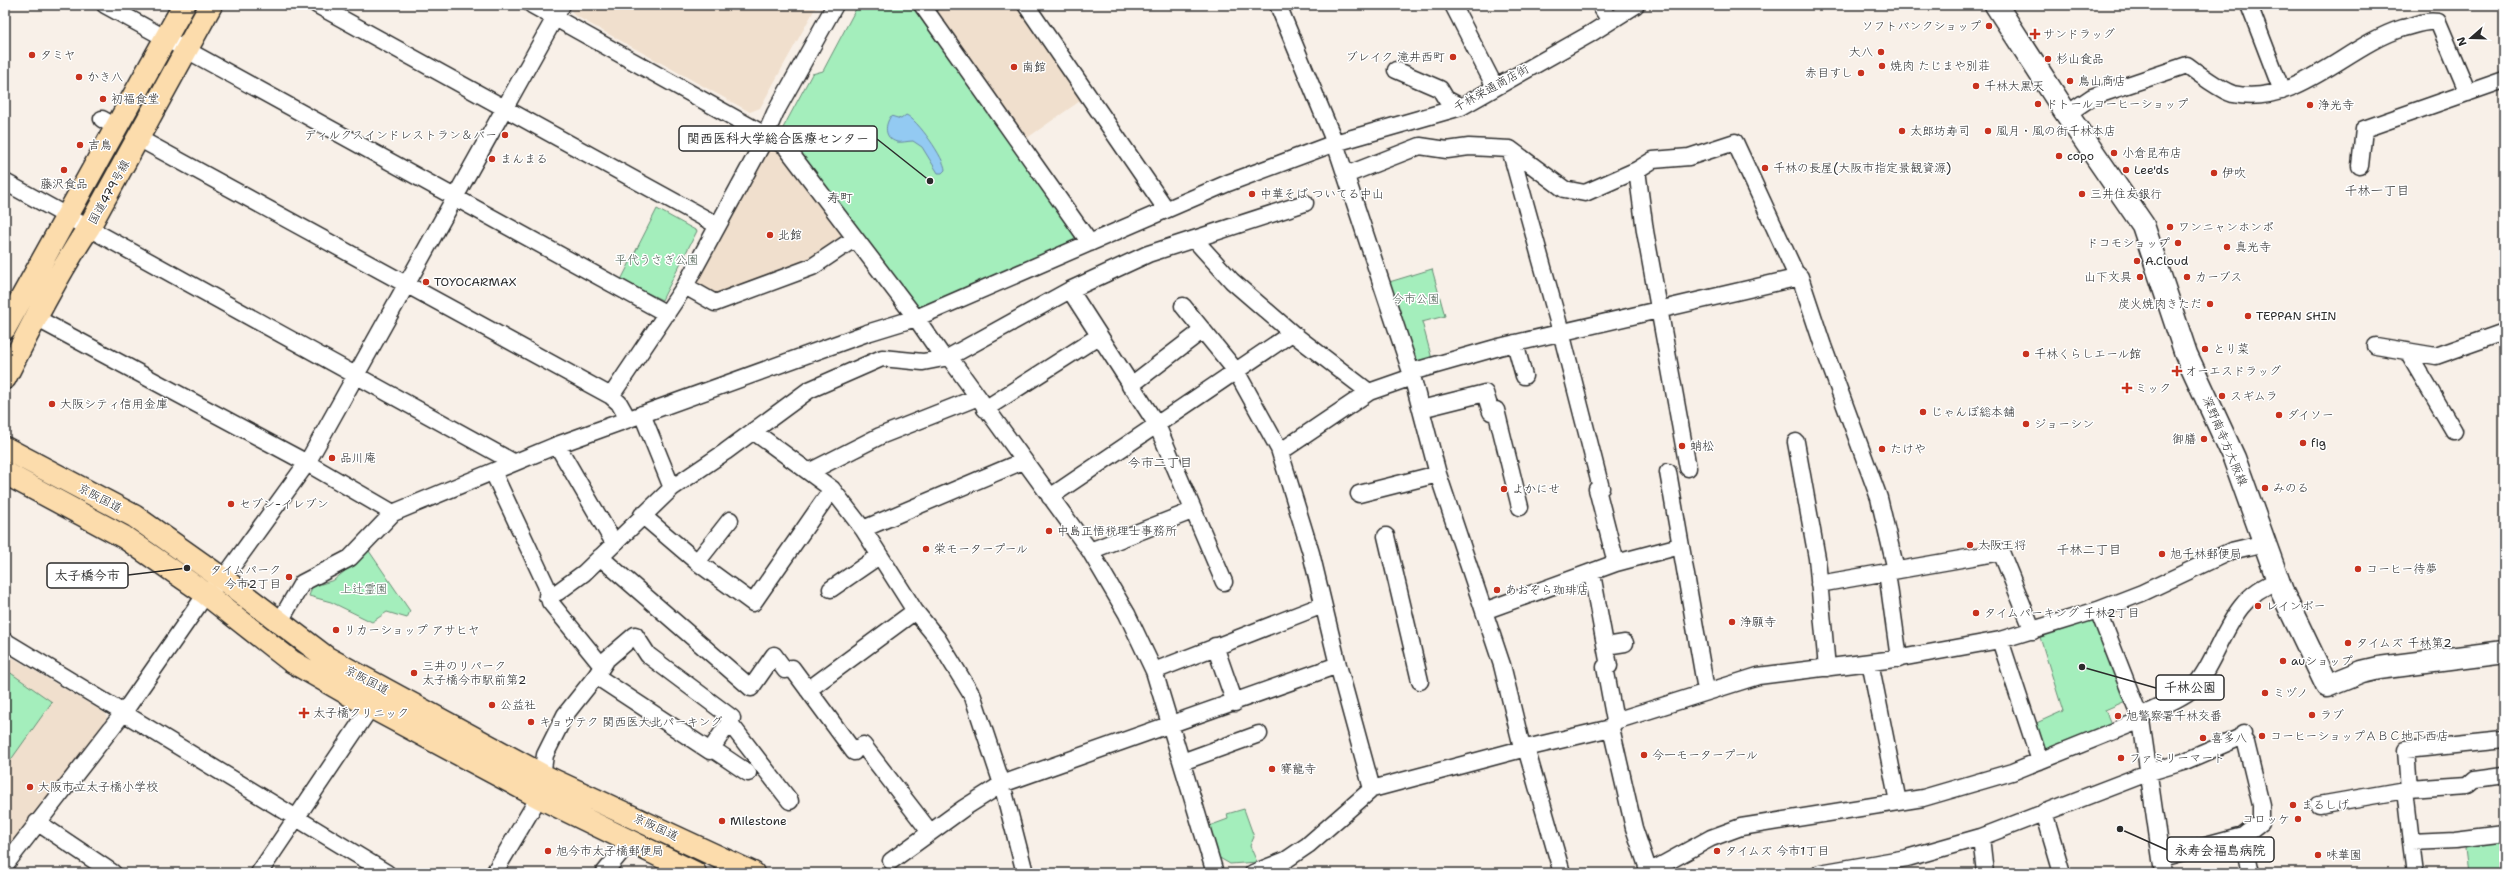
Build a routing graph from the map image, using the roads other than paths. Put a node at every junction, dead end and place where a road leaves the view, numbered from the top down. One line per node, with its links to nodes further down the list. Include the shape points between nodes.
1 (105, 5): 17 (street)
2 (184, 5): 17 (highway, 国道479号線)
3 (211, 5): 18 (highway, 国道479号線)
4 (317, 5): 25 (street)
5 (532, 5): 15 (street)
6 (835, 5): 27 (street)
7 (922, 5): 43 (street)
8 (1026, 5): 37 (street)
9 (1278, 5): 29 (street)
10 (1453, 5): 21 (street)
11 (1600, 5): 16 (street)
12 (1636, 5): 16 (street, 千林栄通商店街)
13 (1996, 5): 26 (main road, 深野南寺方大阪線)
14 (2249, 5): 22 (street)
15 (558, 11): 25 (street); 27 (street)
16 (1610, 21): 21 (street, 千林栄通商店街)
17 (166, 38): 18 (street); 38 (highway, 国道479号線, via 109,123)
18 (186, 50): 28 (highway, 国道479号線); 35 (street)
19 (1396, 70): 24 (street, via 1440,89 1446,99)
20 (2504, 80): 23 (street)
21 (1495, 87): 24 (street, 千林栄通商店街)
22 (2282, 91): 23 (street, via 2323,72 2382,34 2428,20 2438,22); 26 (street, via 2249,95 2232,94 2186,65 2092,97)
23 (2468, 93): 31 (street, via 2364,129)
24 (1461, 107): 29 (street, 千林栄通商店街)
25 (504, 108): 35 (street); 39 (street)
26 (2067, 114): 102 (main road, 深野南寺方大阪線, via 2143,225 2186,354 2234,458)
27 (766, 133): 39 (street); 41 (street, via 785,146)
28 (138, 138): 40 (highway, 国道479号線); 45 (street)
29 (1335, 143): 33 (street); 37 (street, 千林栄通商店街)
30 (1510, 149): 32 (street, via 1564,189 1585,193); 33 (street, via 1469,147 1447,150 1420,146); 56 (street)
31 (2360, 166)
32 (1637, 170): 44 (street, via 1653,160 1689,157 1735,142 1795,272); 50 (street)
33 (1346, 175): 65 (street)
34 (5, 182): 38 (street)
35 (454, 196): 45 (street); 51 (street)
36 (1305, 203): 42 (street)
37 (1162, 211): 43 (street, 千林栄通商店街)
38 (68, 216): 40 (street); 48 (highway, 国道479号線)
39 (717, 225): 46 (street)
40 (89, 227): 52 (highway, 国道479号線, via 73,250); 66 (street)
41 (854, 239): 46 (street, via 812,267 715,303); 53 (street)
42 (1194, 239): 47 (street, via 1148,254); 58 (street, via 1232,281)
43 (1090, 243): 53 (street, 千林栄通商店街)
44 (1800, 277): 50 (street); 109 (street, via 1879,498)
45 (406, 286): 66 (street); 71 (street)
46 (685, 286): 51 (street)
47 (1070, 290): 59 (street); 63 (street)
48 (11, 305): 54 (highway, 国道479号線)
49 (1183, 306): 55 (street)
50 (1659, 310): 56 (street); 85 (street)
51 (667, 314): 71 (street)
52 (36, 318): 68 (highway, 国道479号線); 83 (street)
53 (916, 318): 63 (street); 74 (street, 千林栄通商店街)
54 (5, 328)
55 (1203, 330): 64 (street); 69 (street)
56 (1561, 332): 60 (street); 108 (street)
57 (2504, 332): 62 (street, via 2436,356)
58 (1292, 333): 64 (street); 70 (street)
59 (1099, 336): 69 (street); 72 (street)
60 (1515, 343): 65 (street); 67 (street)
61 (2376, 346): 62 (street)
62 (2406, 351): 77 (street)
63 (946, 357): 72 (street); 76 (street, via 923,362 882,358 809,390)
64 (1236, 371): 75 (street); 81 (street)
65 (1411, 374): 70 (street); 73 (street)
66 (357, 376): 83 (street); 84 (street)
67 (1524, 376)
68 (5, 378)
69 (1130, 386): 75 (street)
70 (1369, 392): 81 (street)
71 (611, 396): 74 (street)
72 (980, 403): 82 (street); 86 (street, via 880,436)
73 (1421, 409): 89 (street); 94 (street, via 1485,393 1491,412 1496,410)
74 (635, 416): 79 (street, 千林栄通商店街); 90 (street)
75 (1157, 425): 93 (street); 95 (street)
76 (753, 431): 86 (street); 90 (street)
77 (2454, 431)
78 (1796, 442): 114 (street, via 1816,551)
79 (557, 445): 84 (street, 千林栄通商店街); 101 (street)
80 (5, 448): 111 (highway, 京阪国道, via 134,516)
81 (1280, 452): 118 (street, via 1311,552)
82 (1023, 461): 93 (street); 99 (street)
83 (307, 463): 96 (street); 111 (street)
84 (502, 468): 96 (street, 千林栄通商店街); 117 (street, via 546,585)
85 (1688, 468)
86 (809, 472): 91 (street)
87 (1668, 472): 103 (street)
88 (5, 473): 116 (highway, 京阪国道, via 124,537)
89 (1438, 474): 92 (street); 121 (street)
90 (672, 488): 97 (street)
91 (832, 489): 99 (street); 107 (street, via 753,603)
92 (1359, 494)
93 (1050, 497): 104 (street)
94 (1520, 507)
95 (1192, 511): 104 (street); 113 (street)
96 (393, 513): 122 (street, via 350,558 302,583)
97 (642, 516): 101 (street); 107 (street)
98 (730, 520): 107 (street)
99 (863, 529): 105 (street)
100 (1386, 536): 136 (street)
101 (614, 543): 106 (street)
102 (2265, 543): 112 (main road, 深野南寺方大阪線); 120 (street, via 2231,551 2142,593)
103 (1680, 546): 108 (street); 138 (street)
104 (1090, 551): 135 (street, via 1127,614)
105 (879, 556): 115 (street); 119 (street)
106 (600, 557): 117 (street, via 584,573 558,592); 137 (street, via 751,688 774,655 785,670 792,668)
107 (697, 562)
108 (1616, 563): 110 (street)
109 (1892, 571): 114 (street); 123 (street, via 2001,552); 130 (street)
110 (1592, 574): 121 (street); 128 (street)
111 (223, 579): 116 (street); 122 (highway, 京阪国道)
112 (2278, 581): 129 (main road, 深野南寺方大阪線, via 2335,683 2387,667); 142 (street, via 2257,593 2233,616 2208,667 2191,690)
113 (1224, 582)
114 (1819, 584): 133 (street)
115 (831, 589)
116 (206, 594): 140 (highway, 京阪国道, via 291,661); 141 (street)
117 (547, 596): 134 (street)
118 (1323, 605): 127 (street); 132 (street)
119 (915, 610): 137 (street); 156 (street, via 937,638 973,697)
120 (2098, 610): 123 (street); 142 (street)
121 (1484, 611): 149 (street, via 1502,665 1521,743)
122 (279, 623): 154 (highway, 京阪国道, via 327,658)
123 (2034, 631): 124 (street)
124 (2000, 640): 130 (street); 150 (street)
125 (5, 641): 141 (street)
126 (1625, 644): 128 (street)
127 (1215, 646): 135 (street); 139 (street)
128 (1606, 646): 145 (street, via 1609,666 1605,667)
129 (2504, 652)
130 (1899, 659): 131 (street)
131 (1870, 662): 133 (street); 161 (street)
132 (1338, 665): 139 (street); 157 (street)
133 (1827, 668): 138 (street, via 1758,676)
134 (599, 671): 143 (street, via 635,635 648,655 732,718); 148 (street, via 710,751); 154 (street, via 566,714 545,755)
135 (1154, 671): 144 (street)
136 (1420, 681)
137 (808, 690): 166 (street)
138 (1706, 690): 145 (street)
139 (1235, 703): 144 (street)
140 (371, 707): 159 (highway, 京阪国道); 164 (street)
141 (124, 712): 164 (street); 165 (street)
142 (2141, 718): 150 (street); 152 (street)
143 (729, 722): 148 (street); 160 (street)
144 (1170, 724): 151 (street); 156 (street)
145 (1613, 725): 149 (street); 161 (street, via 1634,828 1649,872 1712,838 1741,827)
146 (1259, 734): 151 (street)
147 (2504, 740): 158 (street, via 2406,750)
148 (711, 748): 153 (street)
149 (1526, 748): 157 (street); 186 (street)
150 (2040, 761): 161 (street, via 1923,798)
151 (1182, 762): 184 (street)
152 (2150, 772): 163 (street); 168 (street, via 2183,762 2242,735 2261,805 2261,822); 174 (street)
153 (748, 773)
154 (542, 775): 159 (street); 182 (highway, 京阪国道)
155 (2504, 775): 158 (street, via 2475,779 2468,785)
156 (1002, 784): 166 (street); 183 (street)
157 (1372, 789): 185 (street, via 1286,860)
158 (2407, 789): 162 (street); 171 (street)
159 (539, 797): 170 (highway, 京阪国道); 179 (street)
160 (790, 801)
161 (1898, 802)
162 (2319, 805)
163 (2044, 812): 169 (street); 189 (street)
164 (297, 818): 177 (street); 178 (street)
165 (37, 822): 173 (street); 176 (street)
166 (930, 832): 172 (street)
167 (2504, 834): 171 (street)
168 (2243, 836): 174 (street); 190 (street)
169 (1981, 837): 175 (street); 188 (street)
170 (630, 841): 180 (street); 181 (highway, 京阪国道)
171 (2410, 842): 191 (street)
172 (891, 862)
173 (5, 864)
174 (2162, 865)
175 (1908, 866): 187 (street)
176 (113, 873)
177 (259, 873)
178 (387, 873)
179 (494, 873)
180 (604, 873)
181 (695, 873)
182 (753, 873)
183 (1025, 873)
184 (1215, 873)
185 (1253, 873)
186 (1562, 873)
187 (1820, 873)
188 (1985, 873)
189 (2062, 873)
190 (2251, 873)
191 (2415, 873)

